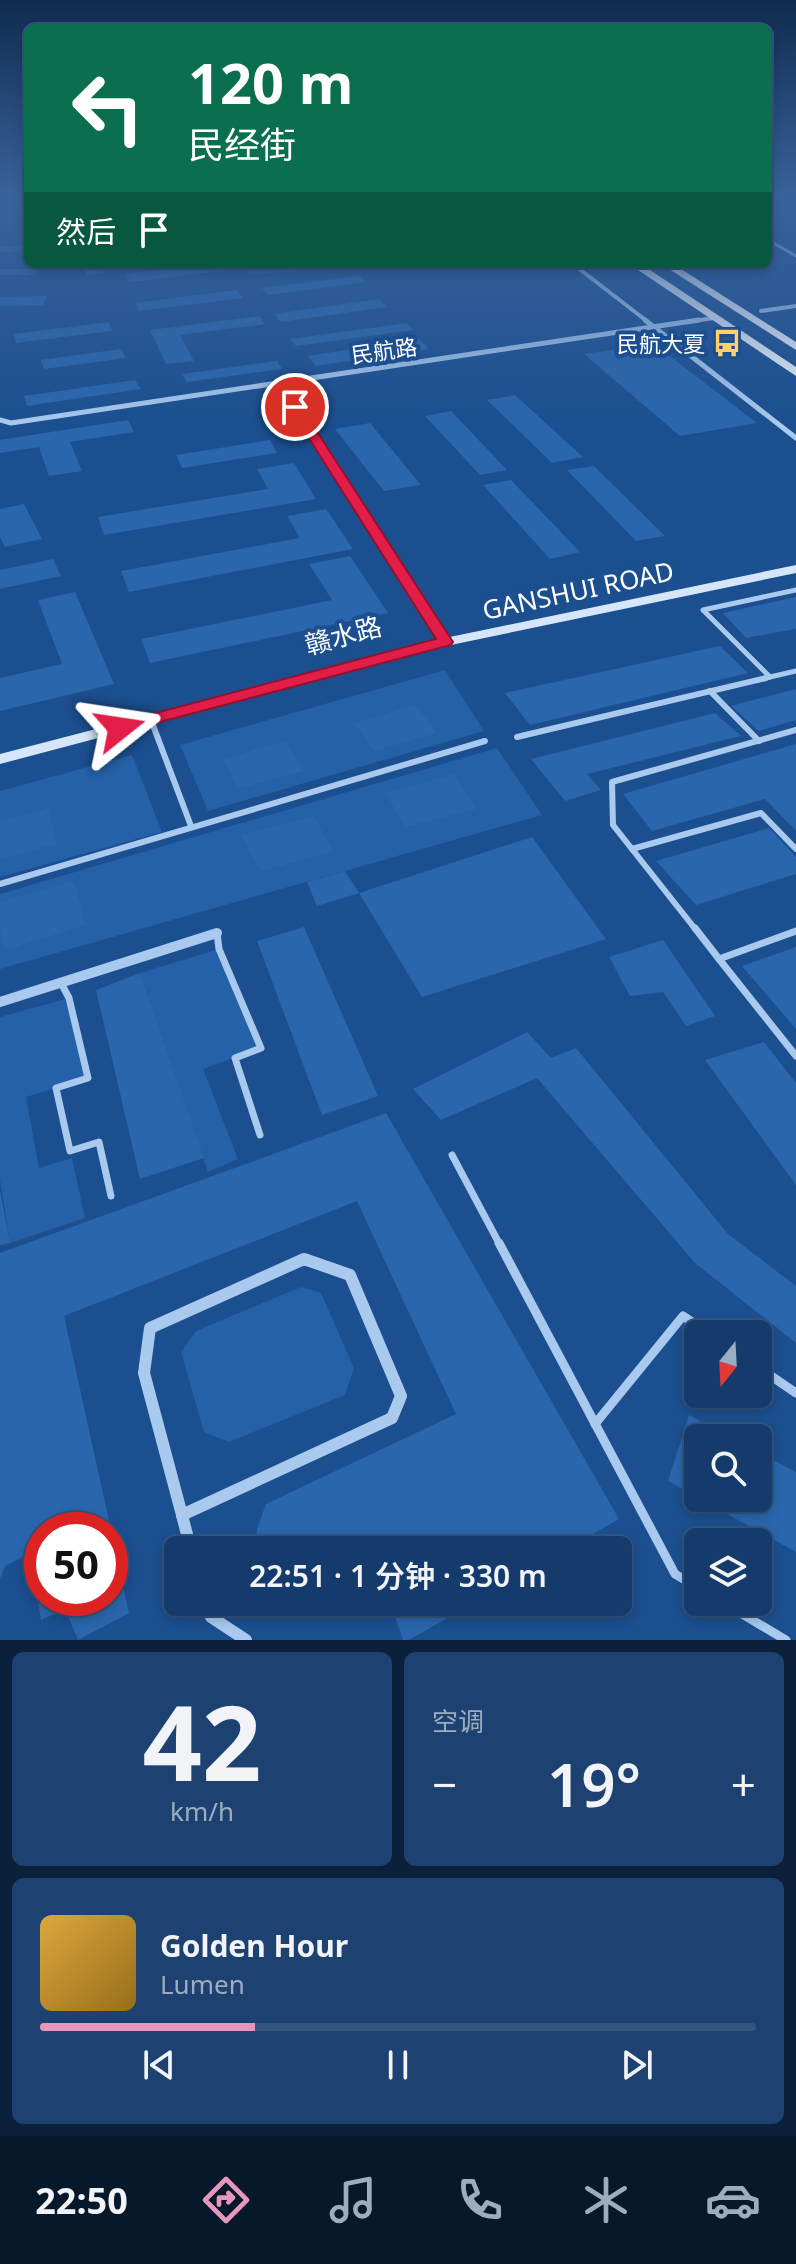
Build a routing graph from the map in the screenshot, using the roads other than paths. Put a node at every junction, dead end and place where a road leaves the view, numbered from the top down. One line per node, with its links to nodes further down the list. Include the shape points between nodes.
1 (583, 272): 8 (street)
2 (645, 272): 7 (main road)
3 (678, 272): 10 (main road)
4 (697, 272): 6 (main road)
5 (796, 306): 6 (street)
6 (761, 311): 9 (main road)
7 (714, 318): 8 (street, 民航路); 11 (main road)
8 (653, 327): 12 (street, 民航路); 14 (street)
9 (796, 334)
10 (796, 347)
11 (796, 372)
12 (279, 382): 13 (street, 民航路); 18 (street)
13 (0, 422)
14 (796, 438)
15 (796, 561): 18 (main road, 赣水路)
16 (796, 569): 18 (main road, GANSHUI ROAD)
17 (796, 590): 20 (lane, via 703,610)
18 (443, 638): 22 (main road, GANSHUI ROAD); 27 (main road, 赣水路)
19 (796, 671): 20 (lane)
20 (770, 677): 21 (lane)
21 (710, 691): 24 (lane); 26 (lane)
22 (151, 720): 28 (main road, GANSHUI ROAD); 29 (lane)
23 (796, 730): 26 (lane)
24 (517, 737)
25 (485, 741): 29 (lane)
26 (759, 741): 30 (lane, via 612,782 613,825)
27 (0, 751)
28 (0, 759)
29 (191, 826): 32 (lane)
30 (632, 849): 31 (lane, via 761,813); 35 (lane)
31 (796, 849)
32 (0, 884)
33 (796, 931): 35 (lane)
34 (217, 933): 36 (street); 39 (lane, via 261,1048 235,1058)
35 (719, 959): 38 (lane)
36 (61, 983): 37 (street); 41 (lane, via 88,1078 56,1088 70,1151 99,1142)
37 (0, 1002)
38 (796, 1056)
39 (260, 1135)
40 (452, 1155): 45 (lane)
41 (111, 1196)
42 (689, 1320): 45 (lane, via 683,1316)
43 (772, 1377): 44 (lane)
44 (796, 1393)
45 (595, 1424): 48 (lane, via 675,1574)
46 (181, 1515): 46 (street, via 144,1373 150,1328 304,1259 350,1275 401,1396 392,1418); 47 (street)
47 (187, 1536)
48 (684, 1579)
49 (211, 1616): 51 (street)
50 (746, 1616): 52 (lane)
51 (246, 1640)
52 (786, 1640)

